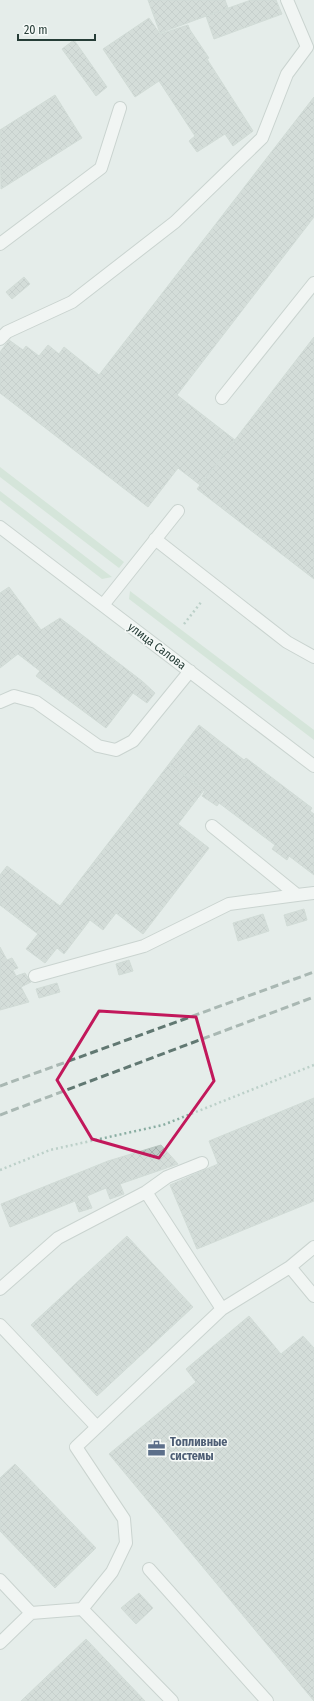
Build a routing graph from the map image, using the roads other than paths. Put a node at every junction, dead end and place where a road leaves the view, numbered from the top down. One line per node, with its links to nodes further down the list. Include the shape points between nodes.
1 (287, 0): 5 (street, via 307,47 287,74 262,138 174,222 72,302 7,332)
2 (120, 108): 3 (street, via 101,168)
3 (0, 244)
4 (314, 283): 6 (street)
5 (0, 339)
6 (222, 398)
7 (178, 511): 9 (street)
8 (0, 527): 10 (street, улица Салова)
9 (155, 539): 10 (street); 11 (street, via 287,642)
10 (103, 605): 12 (street, улица Салова)
11 (314, 657)
12 (190, 672): 13 (street, via 133,741 116,750 98,746 36,702 14,696); 14 (street, улица Салова)
13 (0, 702)
14 (314, 766)
15 (212, 826): 17 (street)
16 (314, 893): 17 (street)
17 (297, 895): 18 (street, via 229,904 144,946)
18 (35, 976)
19 (202, 1163): 20 (street, via 167,1177)
20 (146, 1192): 23 (street, via 58,1238); 25 (street)
21 (314, 1247): 22 (street)
22 (290, 1267): 24 (street); 25 (street)
23 (0, 1289)
24 (314, 1296)
25 (222, 1309): 27 (street)
26 (0, 1325): 27 (street)
27 (97, 1427): 30 (street, via 76,1447 124,1519 126,1543 112,1572)
28 (149, 1570): 34 (street)
29 (0, 1580): 31 (street)
30 (82, 1609): 31 (street); 33 (street)
31 (31, 1613): 32 (street)
32 (0, 1643)
33 (172, 1701)
34 (267, 1701)

